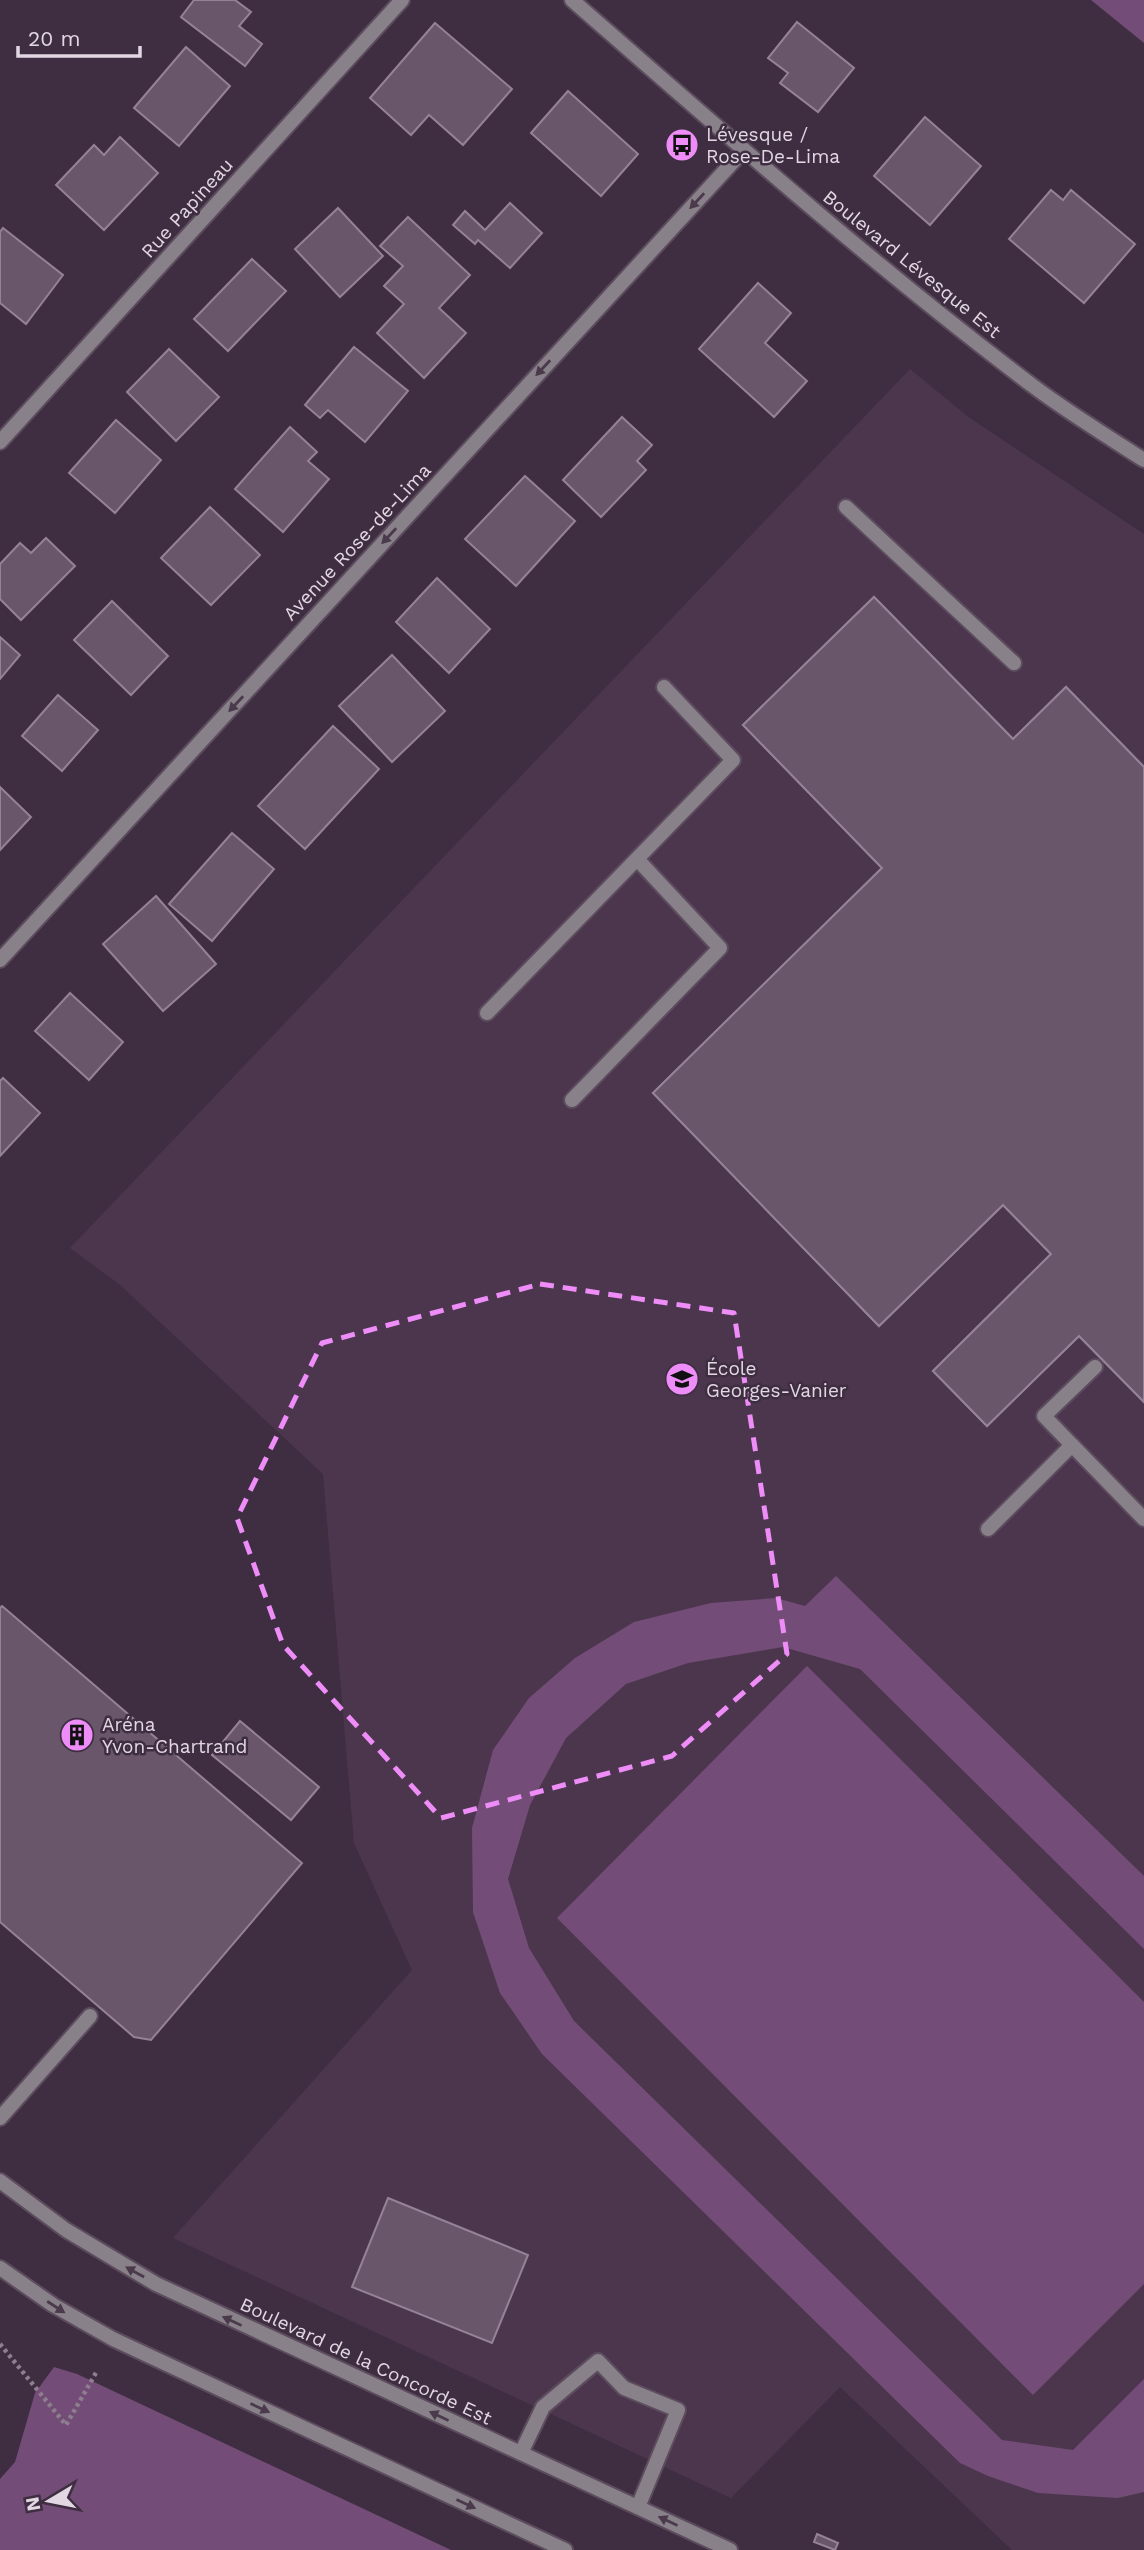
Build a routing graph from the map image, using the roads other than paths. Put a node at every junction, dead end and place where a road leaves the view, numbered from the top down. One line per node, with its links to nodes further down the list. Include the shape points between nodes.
1 (402, 0): 4 (street, Rue Papineau)
2 (572, 0): 3 (street, Boulevard Lévesque Est)
3 (743, 151): 5 (street, Boulevard Lévesque Est, via 1036,388); 10 (street, Avenue Rose-de-Lima, one-way to 10)
4 (0, 442)
5 (1144, 460)
6 (846, 508): 7 (street)
7 (1014, 663)
8 (664, 687): 9 (street, via 733,760)
9 (637, 859): 11 (street); 12 (street, via 720,948)
10 (0, 960)
11 (487, 1013)
12 (572, 1100)
13 (1095, 1367): 14 (street, via 1044,1416)
14 (1072, 1445): 15 (street); 16 (street)
15 (1144, 1519)
16 (988, 1529)
17 (90, 2016): 18 (street)
18 (0, 2118)
19 (0, 2181): 21 (street, Boulevard de la Concorde Est, one-way to 19, via 156,2284 66,2230)
20 (0, 2268): 23 (street, one-way to 23, via 113,2339)
21 (521, 2454): 22 (street, Boulevard de la Concorde Est); 22 (street, via 543,2407 598,2361 624,2388 678,2410)
22 (638, 2507): 24 (street, Boulevard de la Concorde Est, one-way to 22)
23 (565, 2550)
24 (730, 2550)

